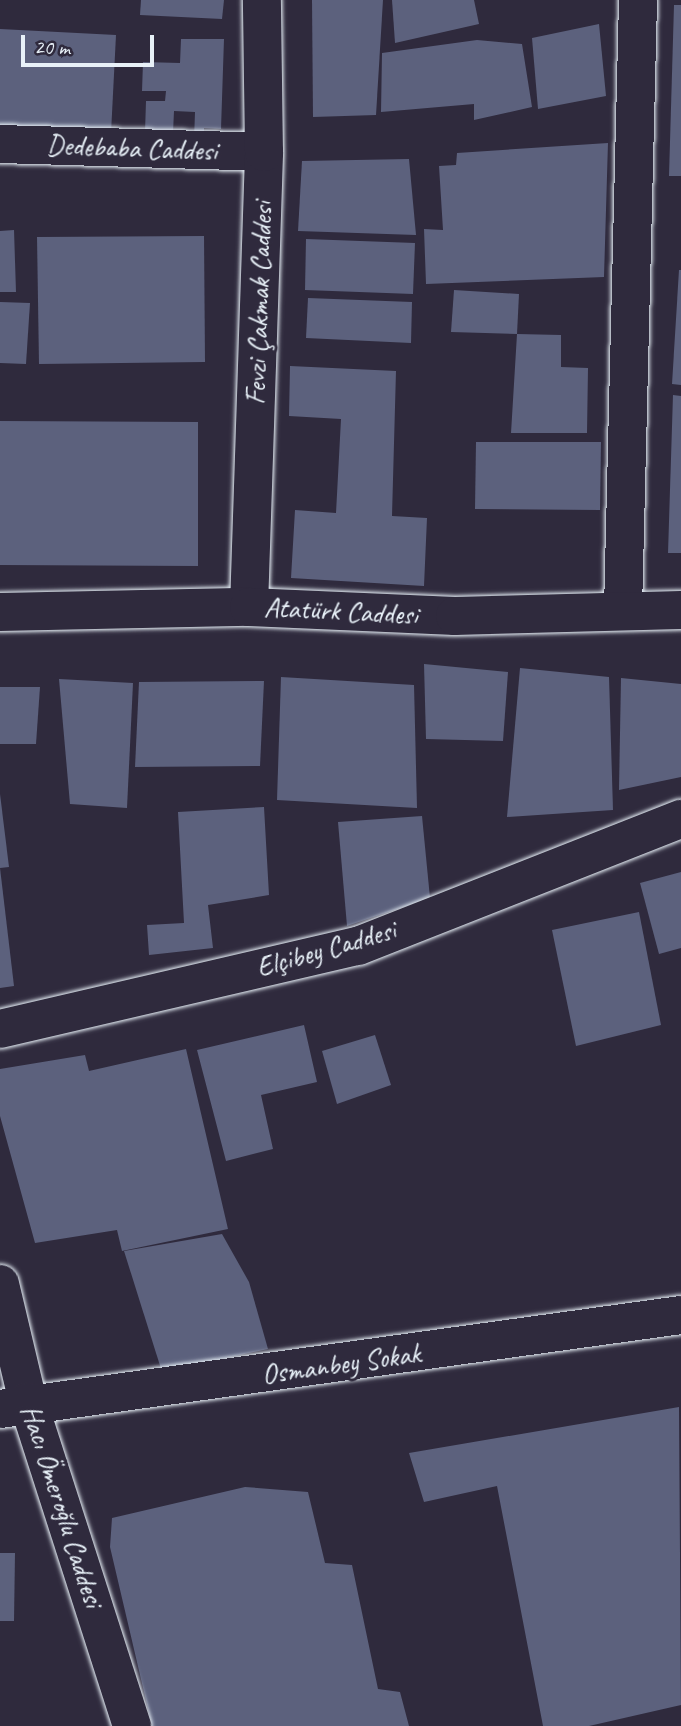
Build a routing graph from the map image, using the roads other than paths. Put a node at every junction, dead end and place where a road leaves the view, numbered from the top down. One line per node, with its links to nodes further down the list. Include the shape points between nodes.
1 (262, 0): 4 (street, Fevzi Çakmak Caddesi)
2 (638, 0): 6 (street)
3 (0, 144): 4 (street, Dedebaba Caddesi)
4 (264, 152): 5 (street, Fevzi Çakmak Caddesi)
5 (249, 607): 6 (street, Atatürk Caddesi, via 455,616); 8 (street, Atatürk Caddesi)
6 (623, 610): 7 (street, Atatürk Caddesi)
7 (681, 610)
8 (0, 612)
9 (681, 819): 10 (street, Elçibey Caddesi, via 358,946)
10 (0, 1028)
11 (0, 1284): 13 (street, Hacı Ömeroğlu Caddesi)
12 (681, 1315): 13 (street, Osmanbey Sokak, via 127,1395)
13 (14, 1406): 14 (street, Hacı Ömeroğlu Caddesi)
14 (132, 1726)

